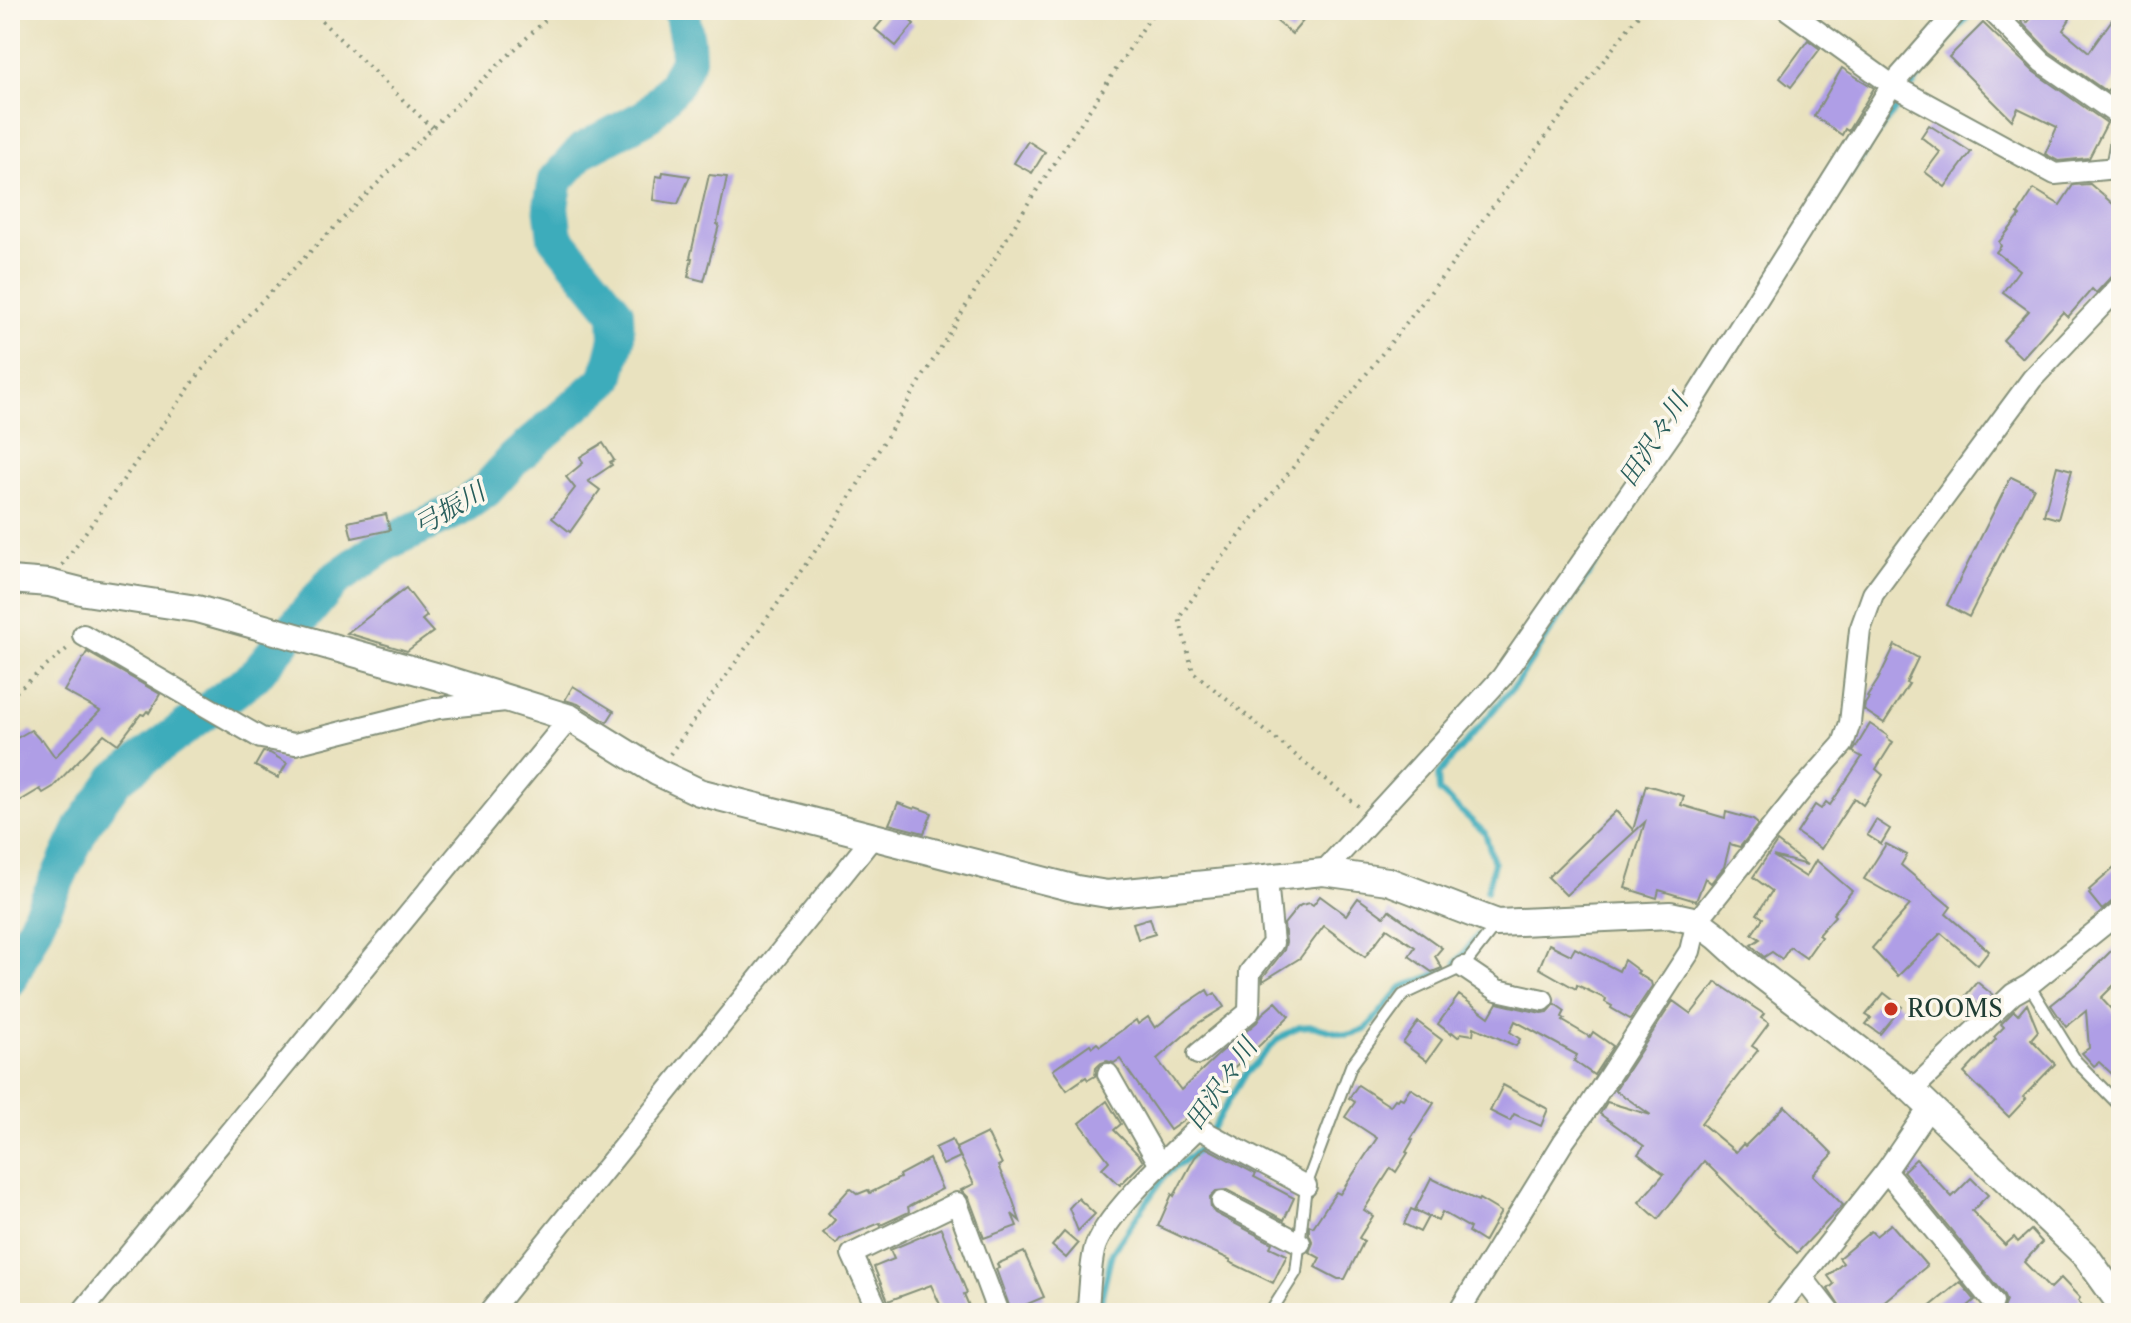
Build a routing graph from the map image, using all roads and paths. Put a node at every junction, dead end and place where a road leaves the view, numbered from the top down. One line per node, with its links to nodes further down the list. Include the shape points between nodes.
1 (310, 10): 10 (path)
2 (556, 10): 10 (path)
3 (1155, 10): 20 (path, via 1027,205 831,529)
4 (1642, 10): 21 (path, via 1179,618 1193,672)
5 (1788, 10): 8 (street)
6 (1958, 10): 8 (street)
7 (1992, 10): 9 (street, via 2042,62)
8 (1894, 86): 12 (street, via 2055,174); 21 (street, via 1689,408 1502,677)
9 (2121, 117)
10 (432, 128): 15 (path, via 251,312 202,370)
11 (2121, 140): 12 (street)
12 (2118, 169)
13 (2121, 285): 26 (street, via 2032,379 1873,594 1860,630 1843,744)
14 (10, 580): 15 (street)
15 (49, 583): 18 (street, via 197,609)
16 (83, 635): 17 (path); 18 (street, via 261,738 295,744 438,708)
17 (10, 697)
18 (509, 701): 19 (street)
19 (570, 718): 20 (street); 43 (street)
20 (657, 772): 22 (street, via 699,792)
21 (1373, 818): 23 (street)
22 (873, 837): 24 (street, via 1107,894); 44 (street)
23 (1323, 872): 24 (street); 27 (street, via 1388,881)
24 (1267, 879): 31 (street, via 1273,943 1250,972 1249,1012)
25 (2121, 911): 29 (street)
26 (1697, 921): 27 (street, via 1670,915); 33 (street); 49 (street, via 1690,951)
27 (1497, 923): 28 (lane)
28 (1463, 967): 30 (street, via 1497,990); 37 (lane, via 1403,995 1351,1066)
29 (2029, 985): 33 (street, via 2013,994); 34 (lane, via 2076,1061)
30 (1543, 1000)
31 (1198, 1054)
32 (1108, 1074): 35 (street)
33 (1920, 1099): 36 (street); 42 (street, via 2086,1256)
34 (2121, 1107)
35 (1160, 1165): 37 (street, via 1198,1128); 47 (street, via 1108,1223 1094,1248)
36 (1886, 1171): 40 (street); 41 (street)
37 (1306, 1186): 39 (lane)
38 (1222, 1202): 39 (street)
39 (1300, 1243): 48 (lane, via 1296,1272)
40 (1802, 1277): 50 (street); 51 (street)
41 (1993, 1302)
42 (2121, 1305)
43 (85, 1312)
44 (489, 1313)
45 (879, 1313): 46 (street, via 852,1254 957,1203)
46 (998, 1313)
47 (1083, 1313)
48 (1270, 1313)
49 (1458, 1313)
50 (1774, 1313)
51 (1830, 1313)

